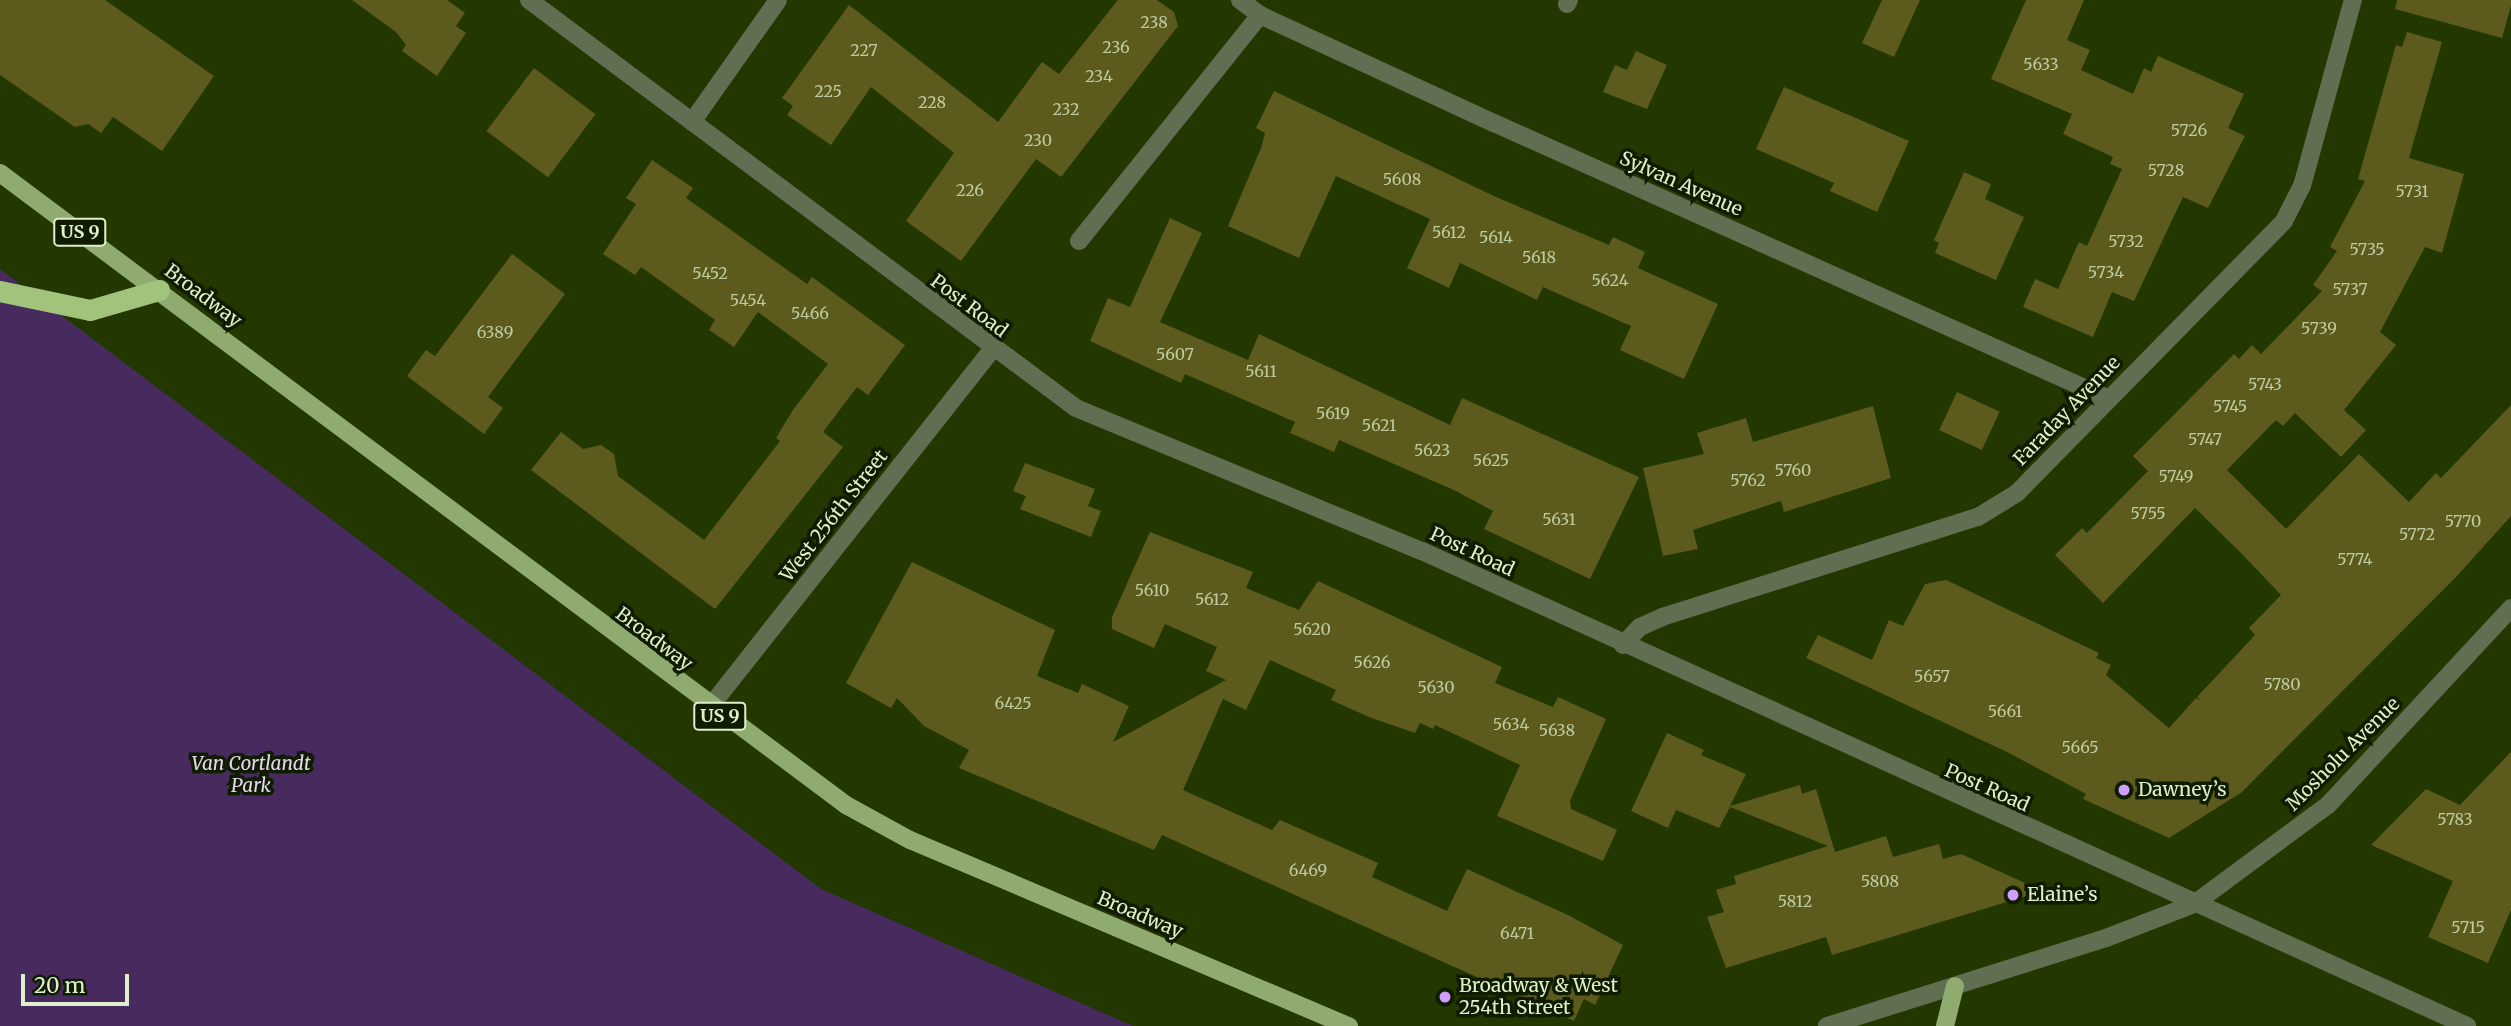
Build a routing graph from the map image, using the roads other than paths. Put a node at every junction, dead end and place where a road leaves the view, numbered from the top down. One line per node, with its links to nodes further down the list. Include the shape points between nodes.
1 (529, 0): 6 (street, Post Road)
2 (778, 0): 6 (street)
3 (1240, 0): 5 (street, Sylvan Avenue)
4 (2353, 0): 12 (street, Faraday Avenue, via 2294,205)
5 (1260, 15): 8 (street); 12 (street, Sylvan Avenue)
6 (692, 122): 11 (street, Post Road)
7 (0, 173): 9 (main road, Broadway / US 9)
8 (1079, 241)
9 (159, 290): 10 (highway, via 90,310); 15 (main road, Broadway / US 9)
10 (0, 291)
11 (992, 350): 14 (street, Post Road, via 1076,408 1422,551); 15 (street, West 256th Street)
12 (2109, 399): 14 (street, Faraday Avenue, via 2017,493 1978,517 1662,617 1640,627)
13 (2511, 608): 16 (street, Mosholu Avenue, via 2328,805)
14 (1623, 645): 16 (street, Post Road)
15 (709, 708): 18 (main road, Broadway / US 9, via 875,823)
16 (2194, 904): 17 (street, Mosholu Avenue); 21 (street, Post Road)
17 (1955, 986): 19 (street, Mosholu Avenue); 20 (main road)
18 (1349, 1026)
19 (1827, 1026)
20 (1945, 1026)
21 (2467, 1026)

